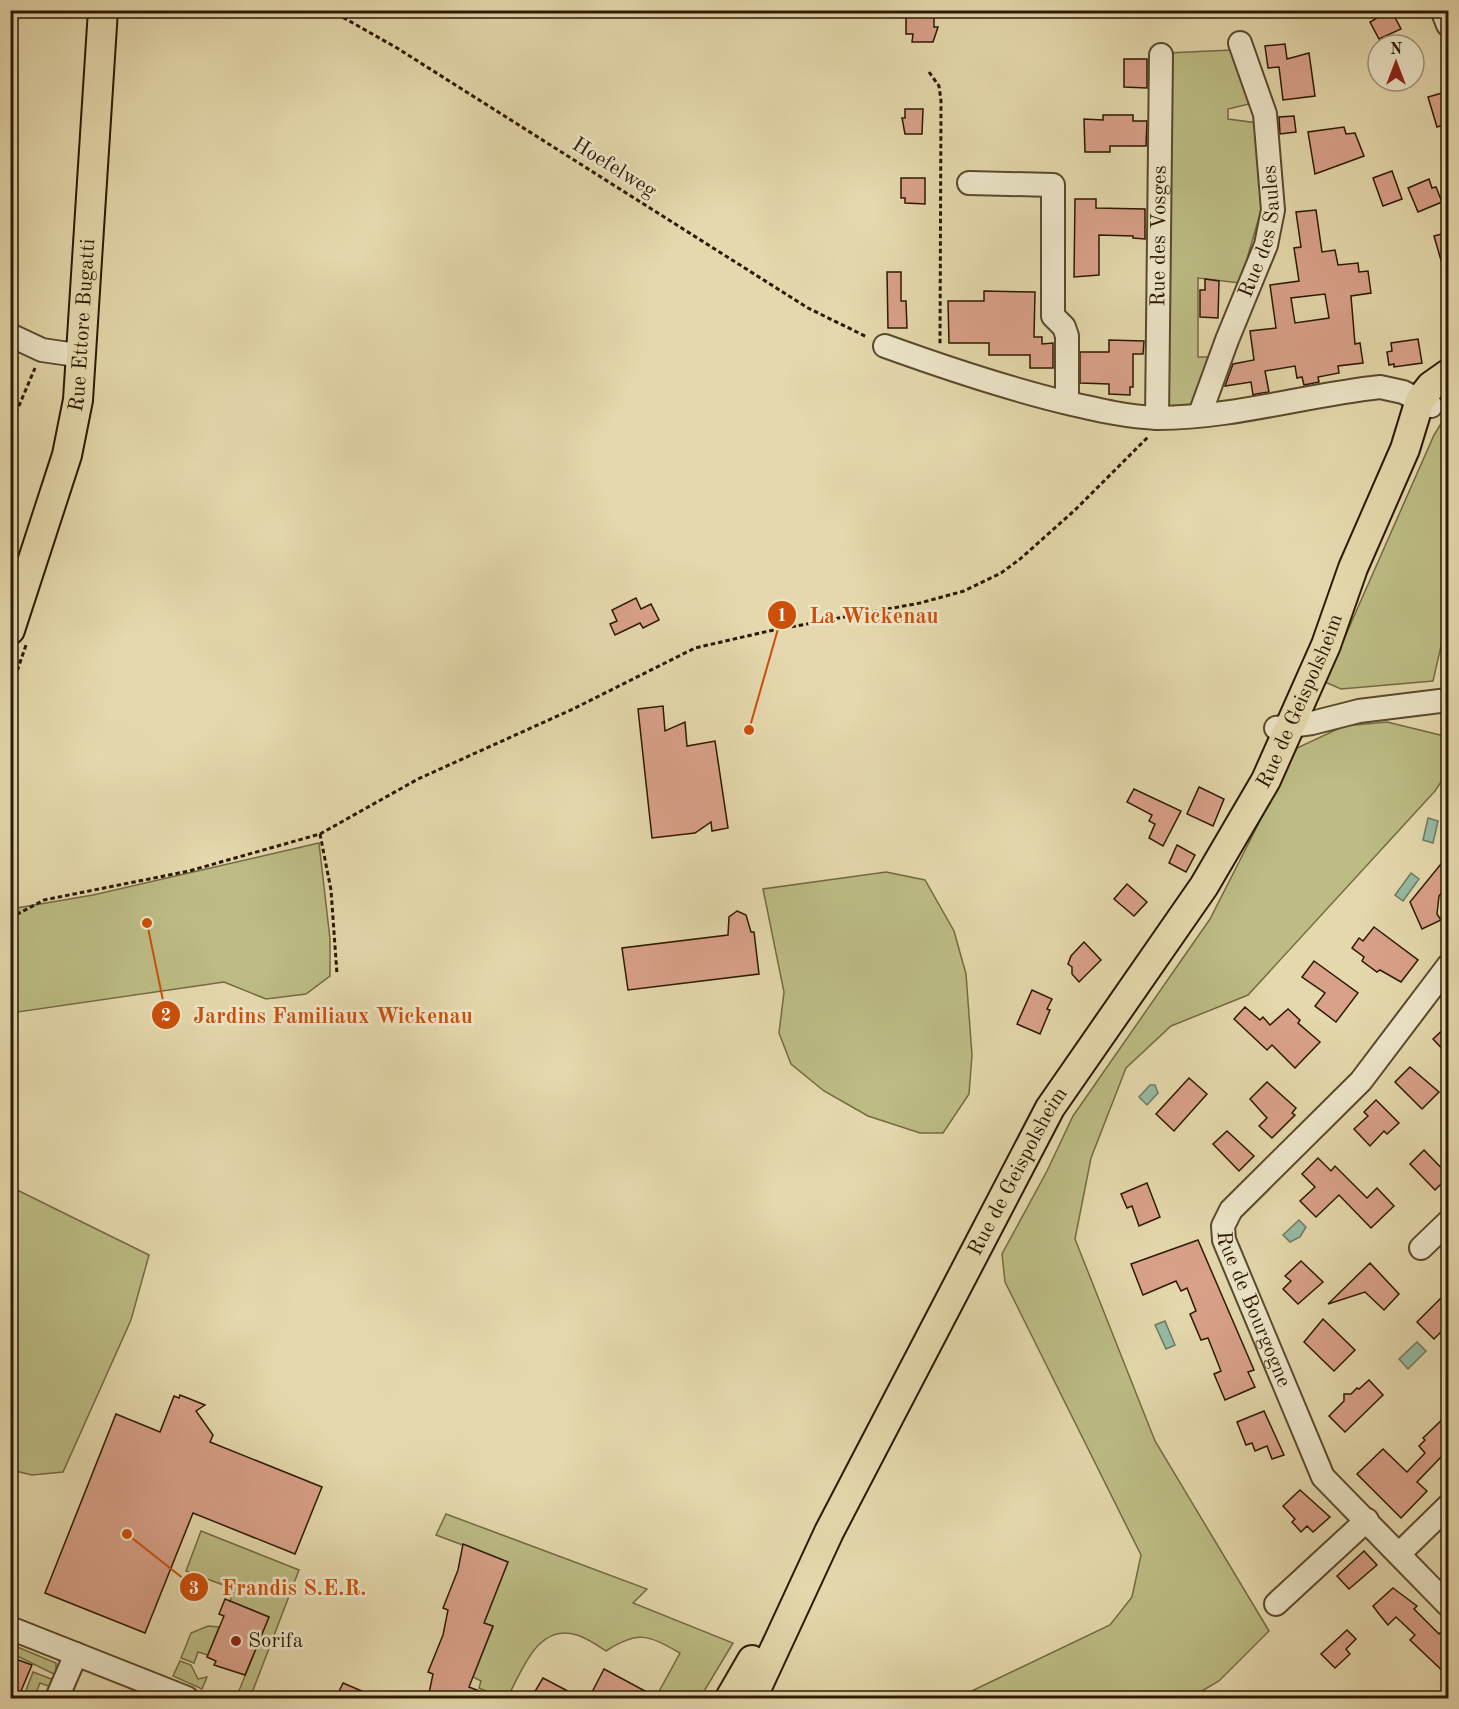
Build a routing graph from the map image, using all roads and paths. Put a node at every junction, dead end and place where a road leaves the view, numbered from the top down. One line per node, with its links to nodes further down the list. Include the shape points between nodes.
1 (103, 10): 12 (main road, Rue Ettore Bugatti)
2 (330, 10): 10 (path, Hoefelweg, via 397,48 808,308)
3 (1442, 10): 4 (street)
4 (1449, 25)
5 (1240, 44): 17 (street, Rue des Saules, via 1265,114 1273,210 1266,245)
6 (1161, 55): 18 (street, Rue des Vosges)
7 (929, 72): 13 (path, via 939,86 941,101)
8 (969, 183): 16 (street, via 1053,185 1053,315 1067,336)
9 (10, 335): 11 (street)
10 (885, 346): 13 (street)
11 (42, 350): 12 (street); 19 (path)
12 (83, 356): 20 (main road, Rue Ettore Bugatti, via 67,454)
13 (940, 366): 16 (street)
14 (1449, 374): 15 (main road, via 1431,386)
15 (1433, 397): 17 (street, via 1380,387); 22 (main road, Rue de Geispolsheim, via 1405,448 1353,568 1316,634)
16 (1067, 402): 18 (street)
17 (1200, 414): 18 (street)
18 (1157, 418): 23 (path, via 1149,436 1075,510 1020,559 984,582 920,603 695,648 573,709 417,779)
19 (10, 427)
20 (10, 630)
21 (1449, 700): 22 (street, via 1359,711 1312,723)
22 (1286, 718): 31 (main road, Rue de Geispolsheim, via 1204,886 1050,1107)
23 (320, 834): 24 (path, via 189,871 44,900); 26 (path, via 331,890)
24 (10, 918)
25 (1449, 966): 30 (street, Rue de Bourgogne, via 1361,1081 1231,1210 1222,1229 1323,1477)
26 (337, 974)
27 (1449, 1222): 28 (street)
28 (1421, 1248)
29 (1449, 1506): 32 (street)
30 (1367, 1520): 32 (street, Rue de Bourgogne); 33 (street)
31 (829, 1532): 39 (main road, Rue de Geispolsheim); 40 (main road, Rue de Geispolsheim)
32 (1399, 1554): 34 (street, Rue de Bourgogne)
33 (1276, 1604)
34 (1449, 1605)
35 (10, 1628): 36 (street)
36 (76, 1654): 37 (street); 38 (street)
37 (57, 1698)
38 (187, 1698)
39 (730, 1698)
40 (752, 1698)

